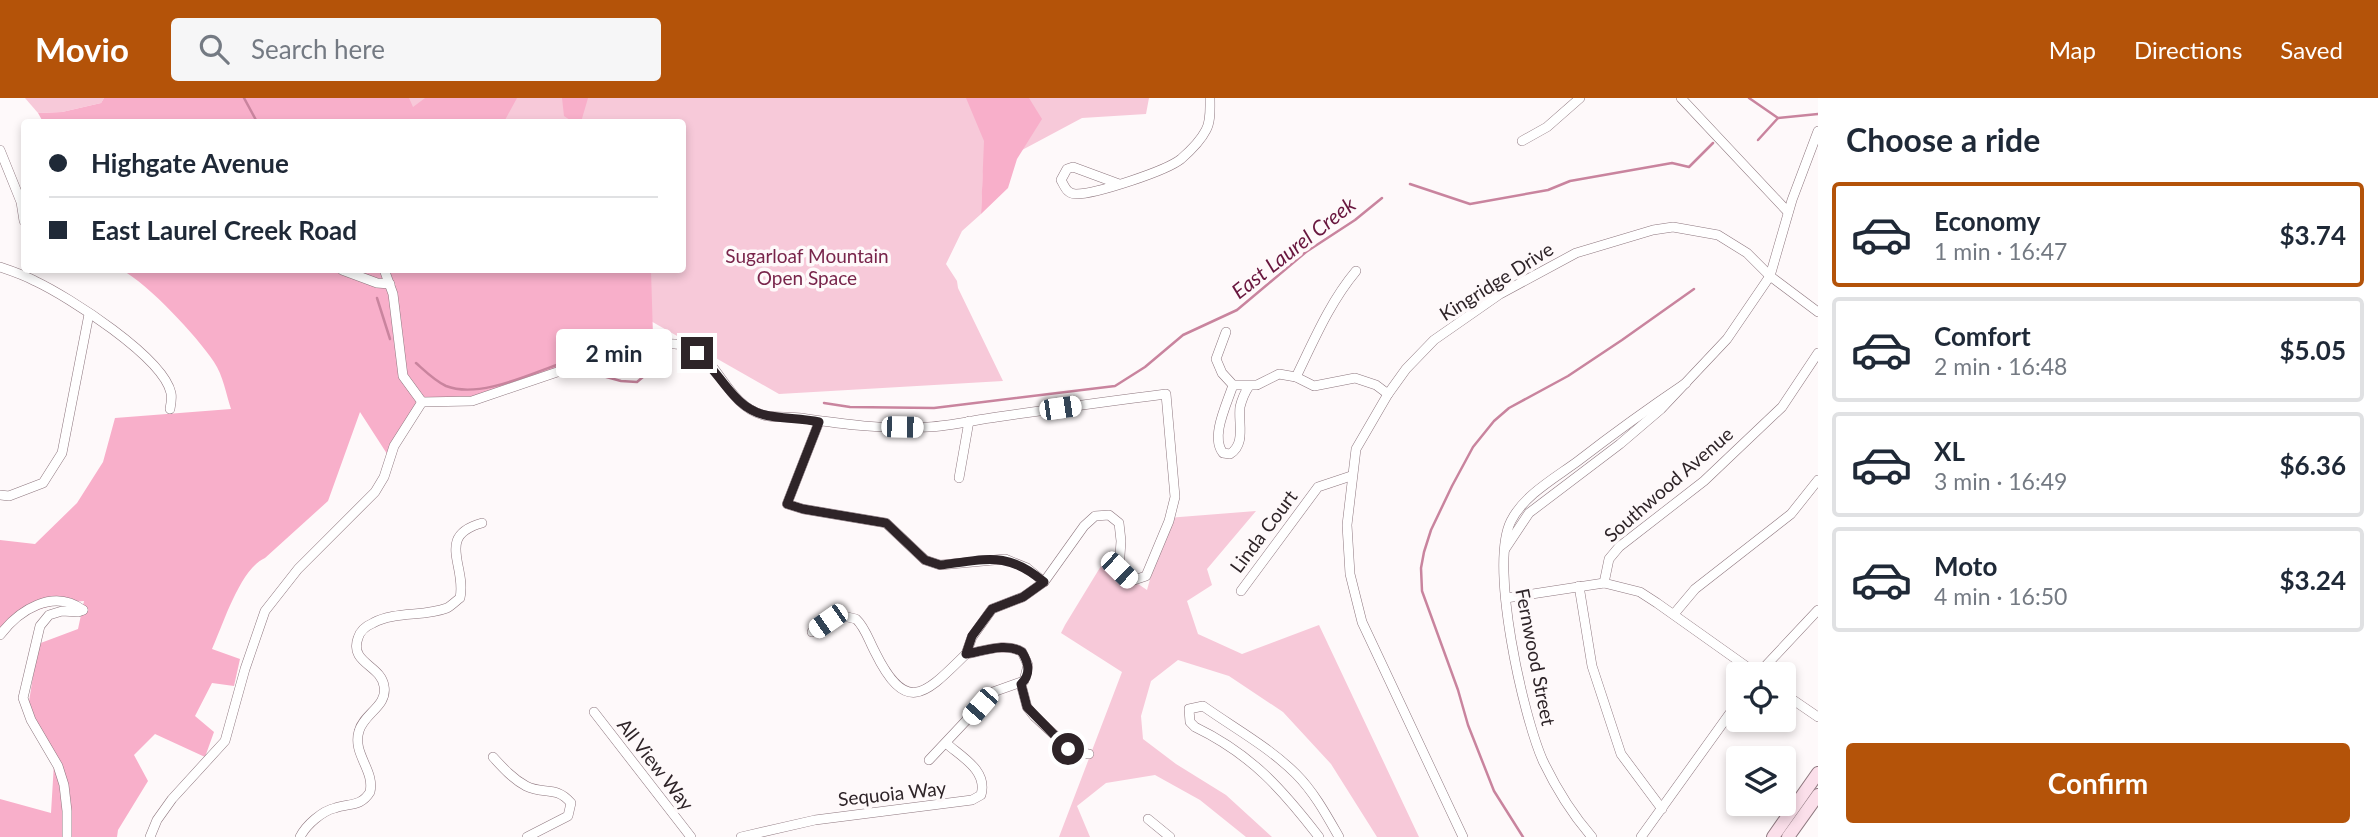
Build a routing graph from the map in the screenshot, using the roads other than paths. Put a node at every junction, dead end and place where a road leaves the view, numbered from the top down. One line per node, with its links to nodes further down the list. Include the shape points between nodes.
1 (1210, 98): 7 (street, via 1207,130 1180,160)
2 (1580, 98): 5 (street, via 1547,127)
3 (1681, 98): 9 (street)
4 (1818, 131): 9 (street, Fernwood Street)
5 (1522, 141)
6 (0, 150): 8 (street)
7 (1119, 184): 7 (street, via 1074,194 1061,180 1073,167)
8 (21, 202)
9 (1788, 212): 15 (street, Fernwood Street)
10 (0, 267): 16 (street)
11 (1356, 271): 22 (street, via 1333,304)
12 (35, 273): 16 (street)
13 (348, 273): 17 (street)
14 (386, 273): 17 (street)
15 (1770, 276): 18 (street, Kingridge Drive); 25 (street, Kingridge Drive, via 1747,253 1718,235 1673,227 1576,253 1500,294 1434,340); 39 (street, Fernwood Street, via 1727,339 1661,409 1529,513 1504,552)
16 (36, 281): 19 (street)
17 (390, 284): 26 (street, via 403,376)
18 (1818, 312)
19 (89, 314): 27 (street, via 139,351 167,381); 33 (street, via 62,453 43,483)
20 (1226, 332): 23 (street, via 1216,359)
21 (1818, 352): 36 (street, Southwood Avenue, via 1782,407 1704,481 1619,547 1609,559)
22 (1296, 376): 24 (street, via 1279,374); 25 (street, via 1314,386 1355,378)
23 (1233, 385): 24 (street); 24 (street, via 1218,437 1218,446 1230,454 1240,441 1240,408)
24 (1249, 386)
25 (1388, 394): 30 (street, Kingridge Drive, via 1356,449)
26 (422, 402): 29 (street, via 472,401 631,347 681,345 705,359 731,394 758,412); 61 (street, via 394,446 375,492 298,569 265,611 225,741 172,799)
27 (170, 409)
28 (969, 421): 29 (street, via 928,427); 31 (street); 35 (street, via 1166,394 1175,497 1146,576 1131,582 1119,570 1119,523 1109,515 1096,516 1083,526)
29 (819, 422): 35 (street, via 787,504 886,523 930,563 1005,559)
30 (1351, 476): 38 (street, Linda Court, via 1318,487); 69 (street, Kingridge Drive, via 1350,574 1362,622)
31 (959, 478)
32 (1818, 480): 41 (street, via 1791,514 1695,589)
33 (0, 495)
34 (482, 523): 62 (street, via 468,527 456,543 454,554 463,585 460,598 447,608 381,619 359,633 358,654 385,687 383,699 358,731 357,745 370,776 370,792 359,803 322,814)
35 (1044, 582): 44 (street, via 1023,597 992,609 972,636)
36 (1604, 583): 37 (street); 41 (street, via 1640,592)
37 (1580, 586): 39 (street); 58 (street, via 1592,666 1621,754)
38 (1241, 591)
39 (1506, 598): 70 (street, Fernwood Street, via 1535,739 1555,783)
40 (1818, 610): 46 (street)
41 (1674, 614): 45 (street)
42 (812, 632): 44 (street, via 839,615 856,619 887,677 909,691 930,688)
43 (0, 635): 60 (street, via 37,603 63,601 83,610 49,615 40,626 23,698 58,766 64,785)
44 (966, 654): 47 (street, via 1018,649 1028,665)
45 (1741, 662)
46 (1769, 662)
47 (1021, 684): 52 (street, via 993,692); 53 (street, via 1034,716 1073,752)
48 (1796, 702): 50 (street)
49 (594, 712): 64 (street, All View Way)
50 (1818, 717)
51 (1726, 719): 58 (street)
52 (947, 744): 55 (street); 65 (street, Sequoia Way, via 982,778 981,795 972,800 815,820)
53 (1089, 754)
54 (493, 757): 63 (street, via 528,788 563,794 571,803 568,816)
55 (929, 761)
56 (1818, 773): 57 (main road)
57 (1812, 803): 72 (main road); 73 (main road)
58 (1662, 809): 71 (street)
59 (1148, 819): 66 (street)
60 (67, 837)
61 (150, 837)
62 (300, 837)
63 (527, 837)
64 (691, 837)
65 (741, 837)
66 (1170, 837)
67 (1319, 837): 68 (street, via 1264,772 1189,722 1189,709 1203,706 1282,761 1316,800)
68 (1339, 837)
69 (1463, 837)
70 (1592, 837)
71 (1641, 837)
72 (1773, 837)
73 (1788, 837)

